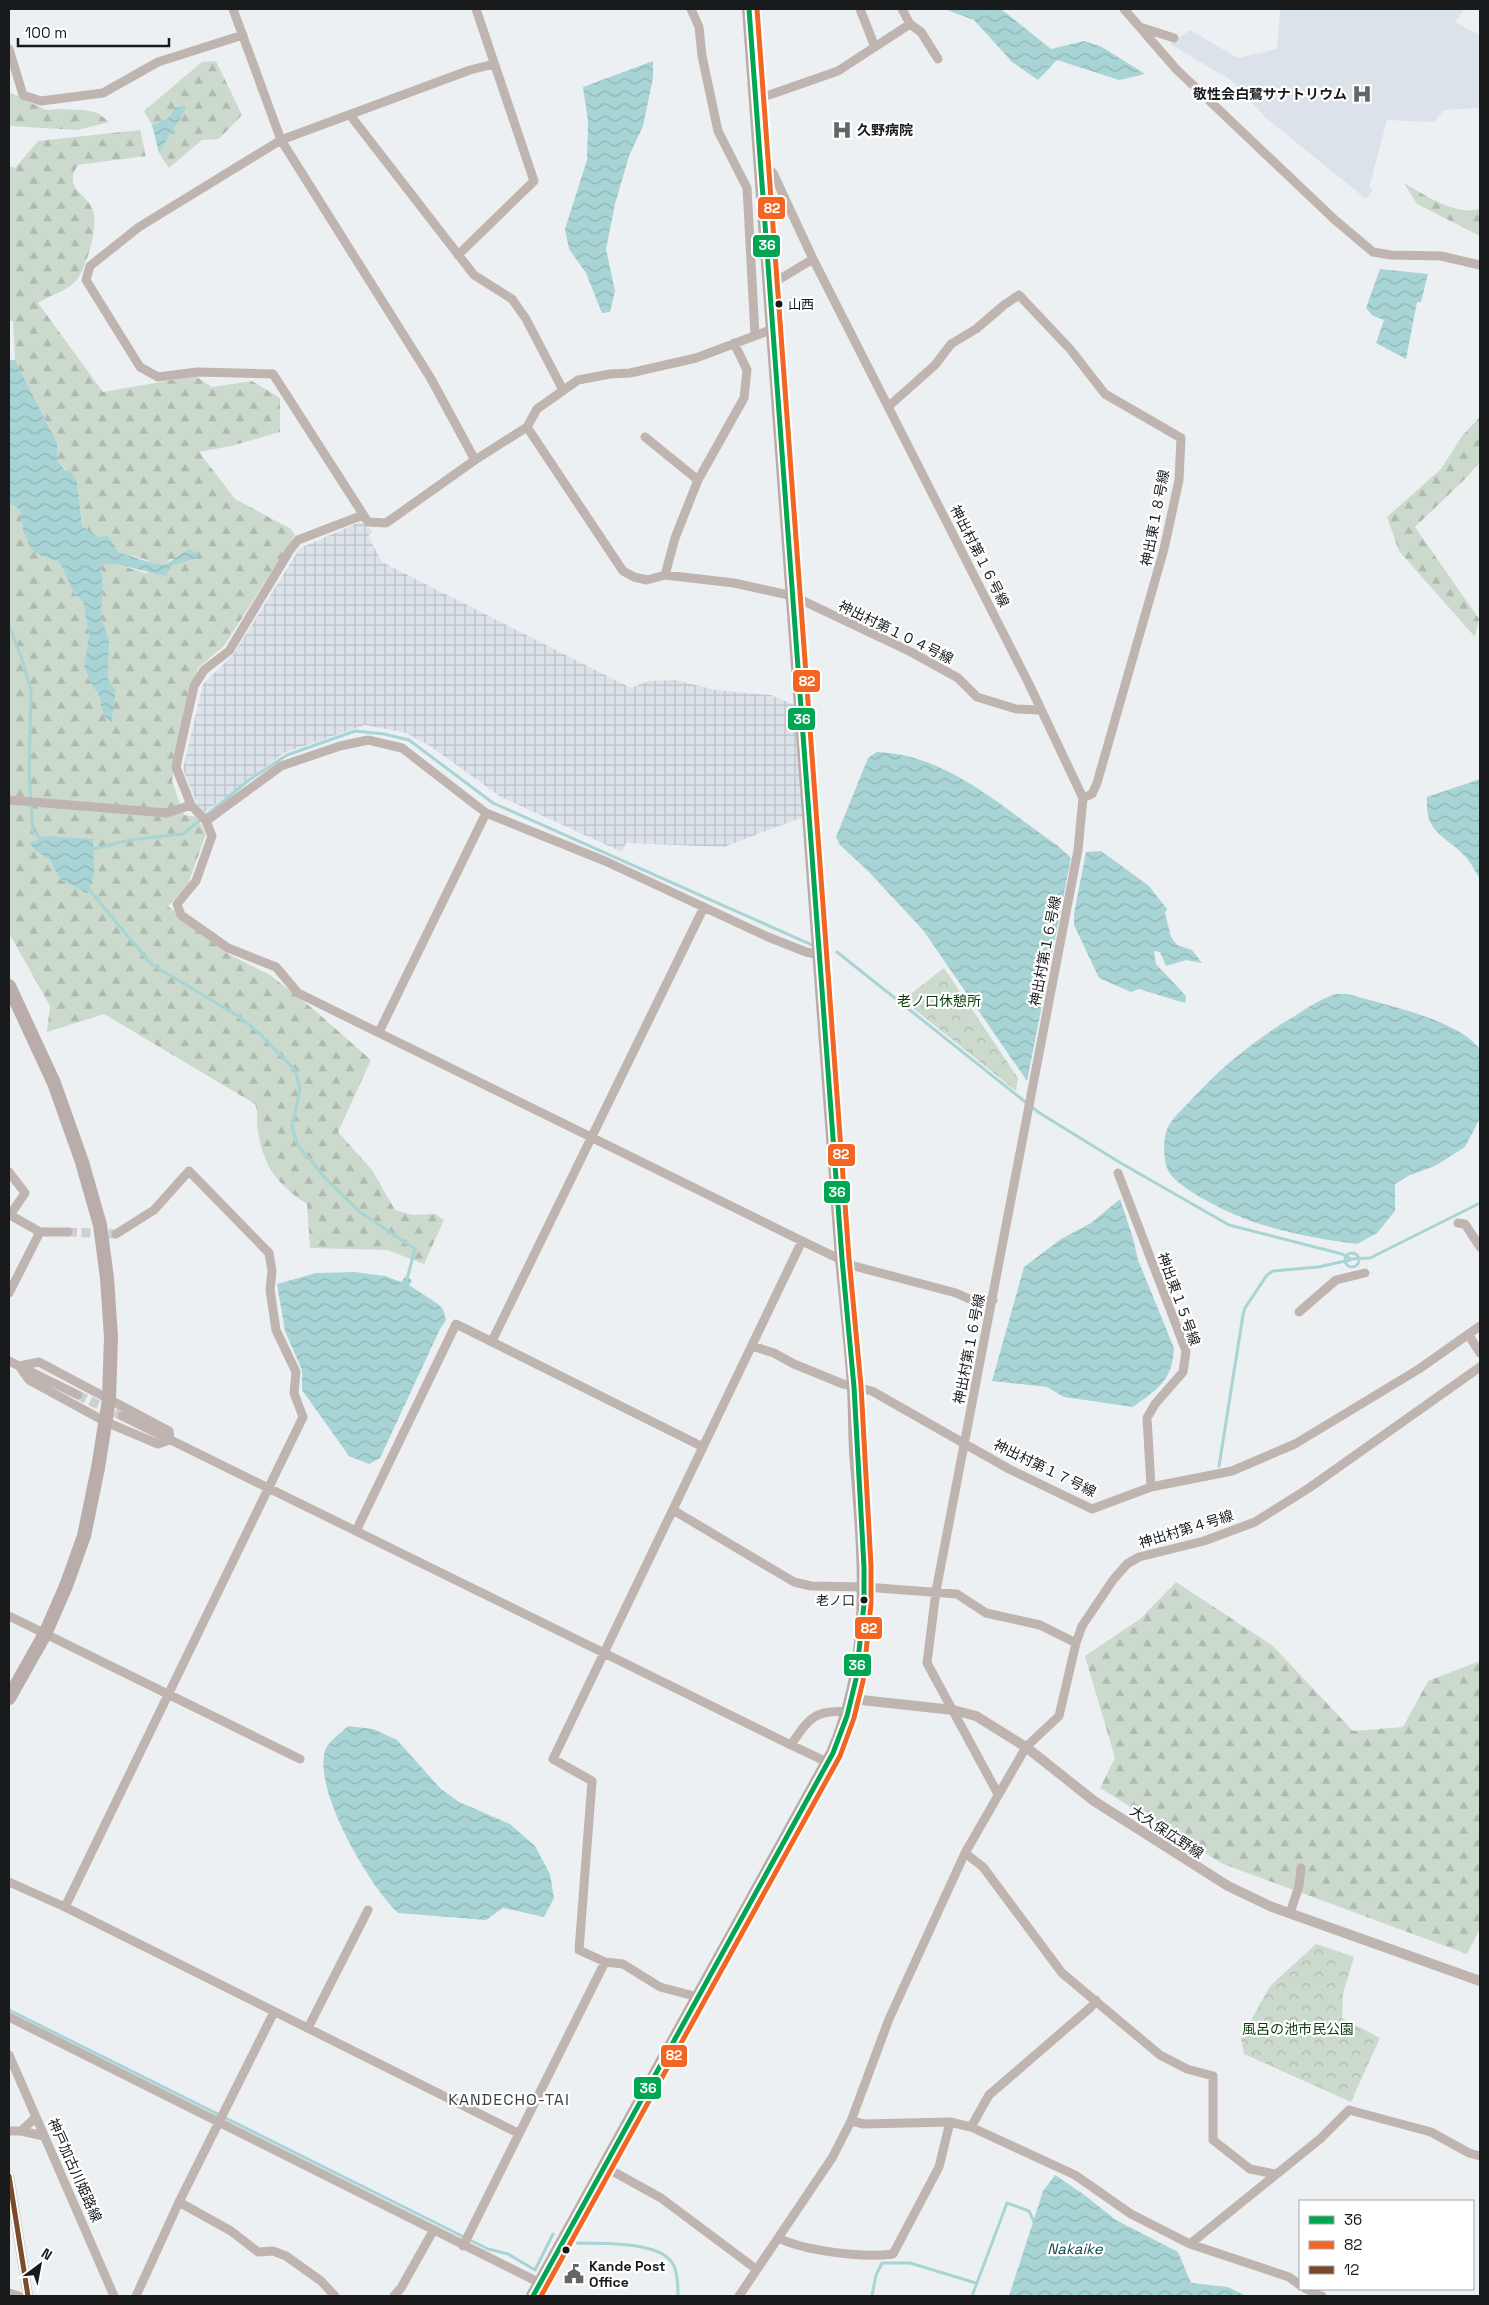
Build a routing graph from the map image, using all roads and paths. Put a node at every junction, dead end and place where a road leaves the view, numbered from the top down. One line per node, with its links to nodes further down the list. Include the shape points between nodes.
1 (233, 9): 10 (street)
2 (476, 9): 15 (street)
3 (691, 9): 25 (street, via 699,27 718,132 747,188)
4 (748, 9): 16 (highway)
5 (860, 9): 12 (street)
6 (902, 9): 8 (street)
7 (1124, 9): 9 (street)
8 (910, 24): 12 (street); 14 (street, via 921,32)
9 (1142, 28): 11 (street); 22 (street, via 1176,69 1373,252 1441,256)
10 (242, 34): 13 (street, via 158,62 103,93 41,101 23,95); 18 (street)
11 (1174, 38)
12 (874, 47): 16 (street, via 838,71)
13 (9, 49)
14 (938, 59)
15 (494, 64): 17 (street); 20 (street, via 534,181)
16 (755, 100): 19 (highway)
17 (350, 115): 18 (street); 20 (street)
18 (281, 140): 31 (street, via 430,378); 33 (street, via 139,227 90,266 86,280 140,367 158,377 197,372 273,374)
19 (761, 163): 21 (street, 神出村第１６号線, via 773,173); 23 (highway)
20 (458, 255): 27 (street, via 474,275 512,299)
21 (813, 258): 23 (street); 28 (street, 神出村第１６号線)
22 (1480, 265)
23 (770, 285): 24 (highway)
24 (773, 329): 25 (street); 35 (highway)
25 (755, 335): 26 (street)
26 (734, 343): 27 (street, via 696,358 630,373 578,380); 32 (street, via 747,370 744,398)
27 (563, 390): 29 (street, via 537,409)
28 (889, 406): 36 (street, 神出村第１６号線); 37 (street, 神出東１８号線, via 935,365 951,344 1019,296 1070,349 1105,394 1180,438 1178,480 1162,558 1097,783 1092,794)
29 (527, 427): 31 (street); 34 (street, 神出村第１０４号線, via 623,571 647,580)
30 (645, 437): 32 (street)
31 (475, 460): 33 (street, via 386,523 368,522)
32 (698, 480): 34 (street, via 675,538)
33 (363, 515): 39 (street, via 298,540 229,651 204,670 194,686 176,767)
34 (665, 575): 35 (street, 神出村第１０４号線, via 734,582)
35 (793, 596): 36 (street, 神出村第１０４号線, via 911,652 958,678 977,697 1016,709); 43 (highway)
36 (1040, 710): 37 (street, 神出村第１６号線)
37 (1083, 798): 58 (street, 神出村第１６号線, via 1078,850)
38 (9, 800): 39 (street, via 168,813)
39 (191, 805): 41 (street)
40 (486, 813): 41 (street, via 402,748 368,740 281,766); 42 (street, via 605,861); 45 (street)
41 (206, 821): 45 (street, via 212,836 196,881 177,904 182,915 228,948 276,967 298,993)
42 (704, 907): 43 (street, via 768,937); 46 (street)
43 (820, 955): 55 (highway)
44 (9, 986): 70 (highway, via 54,1083 100,1225 111,1337)
45 (379, 1032): 46 (street)
46 (592, 1136): 53 (street); 62 (street)
47 (9, 1172): 50 (street, via 25,1193 10,1215)
48 (1118, 1173): 76 (street, 神出東１５号線, via 1186,1351 1184,1372 1155,1404 1147,1418)
49 (1458, 1223): 54 (street, via 1465,1224)
50 (40, 1232): 51 (street); 57 (street)
51 (68, 1232)
52 (116, 1234): 77 (street, via 154,1210 188,1171 269,1254 276,1330 296,1372 294,1393 303,1417)
53 (802, 1241): 55 (street); 63 (street)
54 (1480, 1247)
55 (842, 1259): 58 (street, via 854,1266 956,1293 978,1303); 68 (highway)
56 (1365, 1273): 59 (street, via 1336,1280)
57 (9, 1293)
58 (993, 1300): 74 (street, 神出村第１６号線)
59 (1299, 1312)
60 (1480, 1326): 61 (street, 神出村第１７号線)
61 (1468, 1334): 64 (street); 76 (street, 神出村第１７号線, via 1419,1369 1295,1444 1232,1471)
62 (492, 1341): 75 (street); 79 (street, via 456,1324)
63 (752, 1346): 68 (street, 神出村第１７号線); 75 (street)
64 (1480, 1354)
65 (9, 1361): 66 (street)
66 (19, 1366): 69 (street); 70 (street, via 38,1362); 72 (street, via 29,1380)
67 (1480, 1367): 84 (street, 神出村第４号線, via 1309,1488 1254,1522 1204,1541 1139,1557 1127,1564 1082,1626)
68 (854, 1387): 74 (street, 神出村第１７号線, via 872,1391); 80 (highway)
69 (78, 1395)
70 (109, 1399): 72 (highway); 73 (street, via 169,1431)
71 (122, 1416): 73 (street)
72 (106, 1422): 73 (street, via 158,1444); 83 (highway, via 84,1536)
73 (170, 1440): 77 (street)
74 (965, 1443): 76 (street, 神出村第１７号線, via 1009,1469 1092,1509); 81 (street, 神出村第１６号線)
75 (703, 1447): 78 (street)
76 (1151, 1487)
77 (269, 1488): 79 (street); 86 (street)
78 (673, 1510): 80 (street, via 794,1582 811,1586); 85 (street)
79 (356, 1531): 85 (street)
80 (865, 1587): 81 (street); 88 (highway, via 864,1627)
81 (936, 1591): 84 (street, via 957,1594 986,1613 1040,1625); 89 (street, 神出村第１６号線, via 927,1663)
82 (9, 1616): 83 (street)
83 (45, 1634): 86 (street); 87 (highway)
84 (1076, 1643): 91 (street, 神出村第４号線, via 1059,1716)
85 (604, 1652): 90 (street); 101 (street, via 553,1759 592,1781 579,1950)
86 (168, 1694): 92 (street); 98 (street)
87 (9, 1698)
88 (850, 1705): 89 (street, 大久保広野線); 90 (street, via 808,1720); 93 (highway)
89 (953, 1710): 91 (street, 大久保広野線, via 976,1716); 94 (street, 神出村第１６号線)
90 (792, 1744): 93 (street)
91 (1026, 1747): 94 (street, 神出村第４号線); 100 (street, 大久保広野線, via 1094,1801 1165,1848 1228,1886)
92 (300, 1759)
93 (828, 1763): 103 (highway)
94 (998, 1794): 95 (street, 神出村第４号線)
95 (964, 1853): 104 (street, via 983,1867 1062,1973); 110 (street, 神出村第４号線, via 889,2019)
96 (1301, 1868): 100 (street)
97 (9, 1882): 98 (street)
98 (64, 1907): 105 (street)
99 (368, 1910): 107 (street)
100 (1290, 1913): 102 (street, 大久保広野線)
101 (605, 1962): 103 (street, via 623,1964 660,1987); 116 (street)
102 (1480, 1981)
103 (698, 1997): 119 (highway)
104 (1096, 2000): 113 (street, via 989,2095); 120 (street, via 1160,2055 1187,2069 1213,2076 1213,2140 1250,2169)
105 (274, 2012): 107 (street); 112 (street)
106 (9, 2017): 112 (street)
107 (308, 2028): 116 (street)
108 (9, 2055): 109 (street, 神戸加古川姫路線)
109 (36, 2117): 115 (street); 117 (street, 神戸加古川姫路線)
110 (852, 2121): 111 (street, via 864,2124); 124 (street, 神出村第４号線, via 832,2158)
111 (950, 2122): 113 (street); 124 (street, via 939,2167 893,2254 875,2256 794,2246)
112 (219, 2123): 122 (street); 123 (street)
113 (971, 2128): 125 (street, via 1075,2175 1132,2214)
114 (9, 2131): 115 (street)
115 (21, 2131): 117 (street)
116 (518, 2133): 126 (street)
117 (44, 2136): 134 (street, 神戸加古川姫路線)
118 (1480, 2156): 120 (street, via 1468,2153 1431,2132 1349,2110 1320,2139)
119 (605, 2167): 127 (street, via 661,2198); 128 (highway)
120 (1275, 2174): 125 (street)
121 (9, 2176): 133 (street)
122 (179, 2202): 135 (street); 136 (street, via 231,2231 258,2252 273,2251 286,2256 321,2281)
123 (433, 2230): 126 (street); 137 (street)
124 (778, 2238): 127 (street, 神出村第４号線)
125 (1190, 2244): 129 (street, via 1289,2277)
126 (463, 2246): 128 (street)
127 (756, 2269): 139 (street, 神出村第４号線)
128 (540, 2283): 138 (highway)
129 (1299, 2284)
130 (1308, 2290): 140 (street)
131 (9, 2293): 132 (street)
132 (19, 2296)
133 (28, 2296)
134 (114, 2296)
135 (136, 2296)
136 (335, 2296)
137 (394, 2296)
138 (533, 2296)
139 (739, 2296)
140 (1322, 2296)

